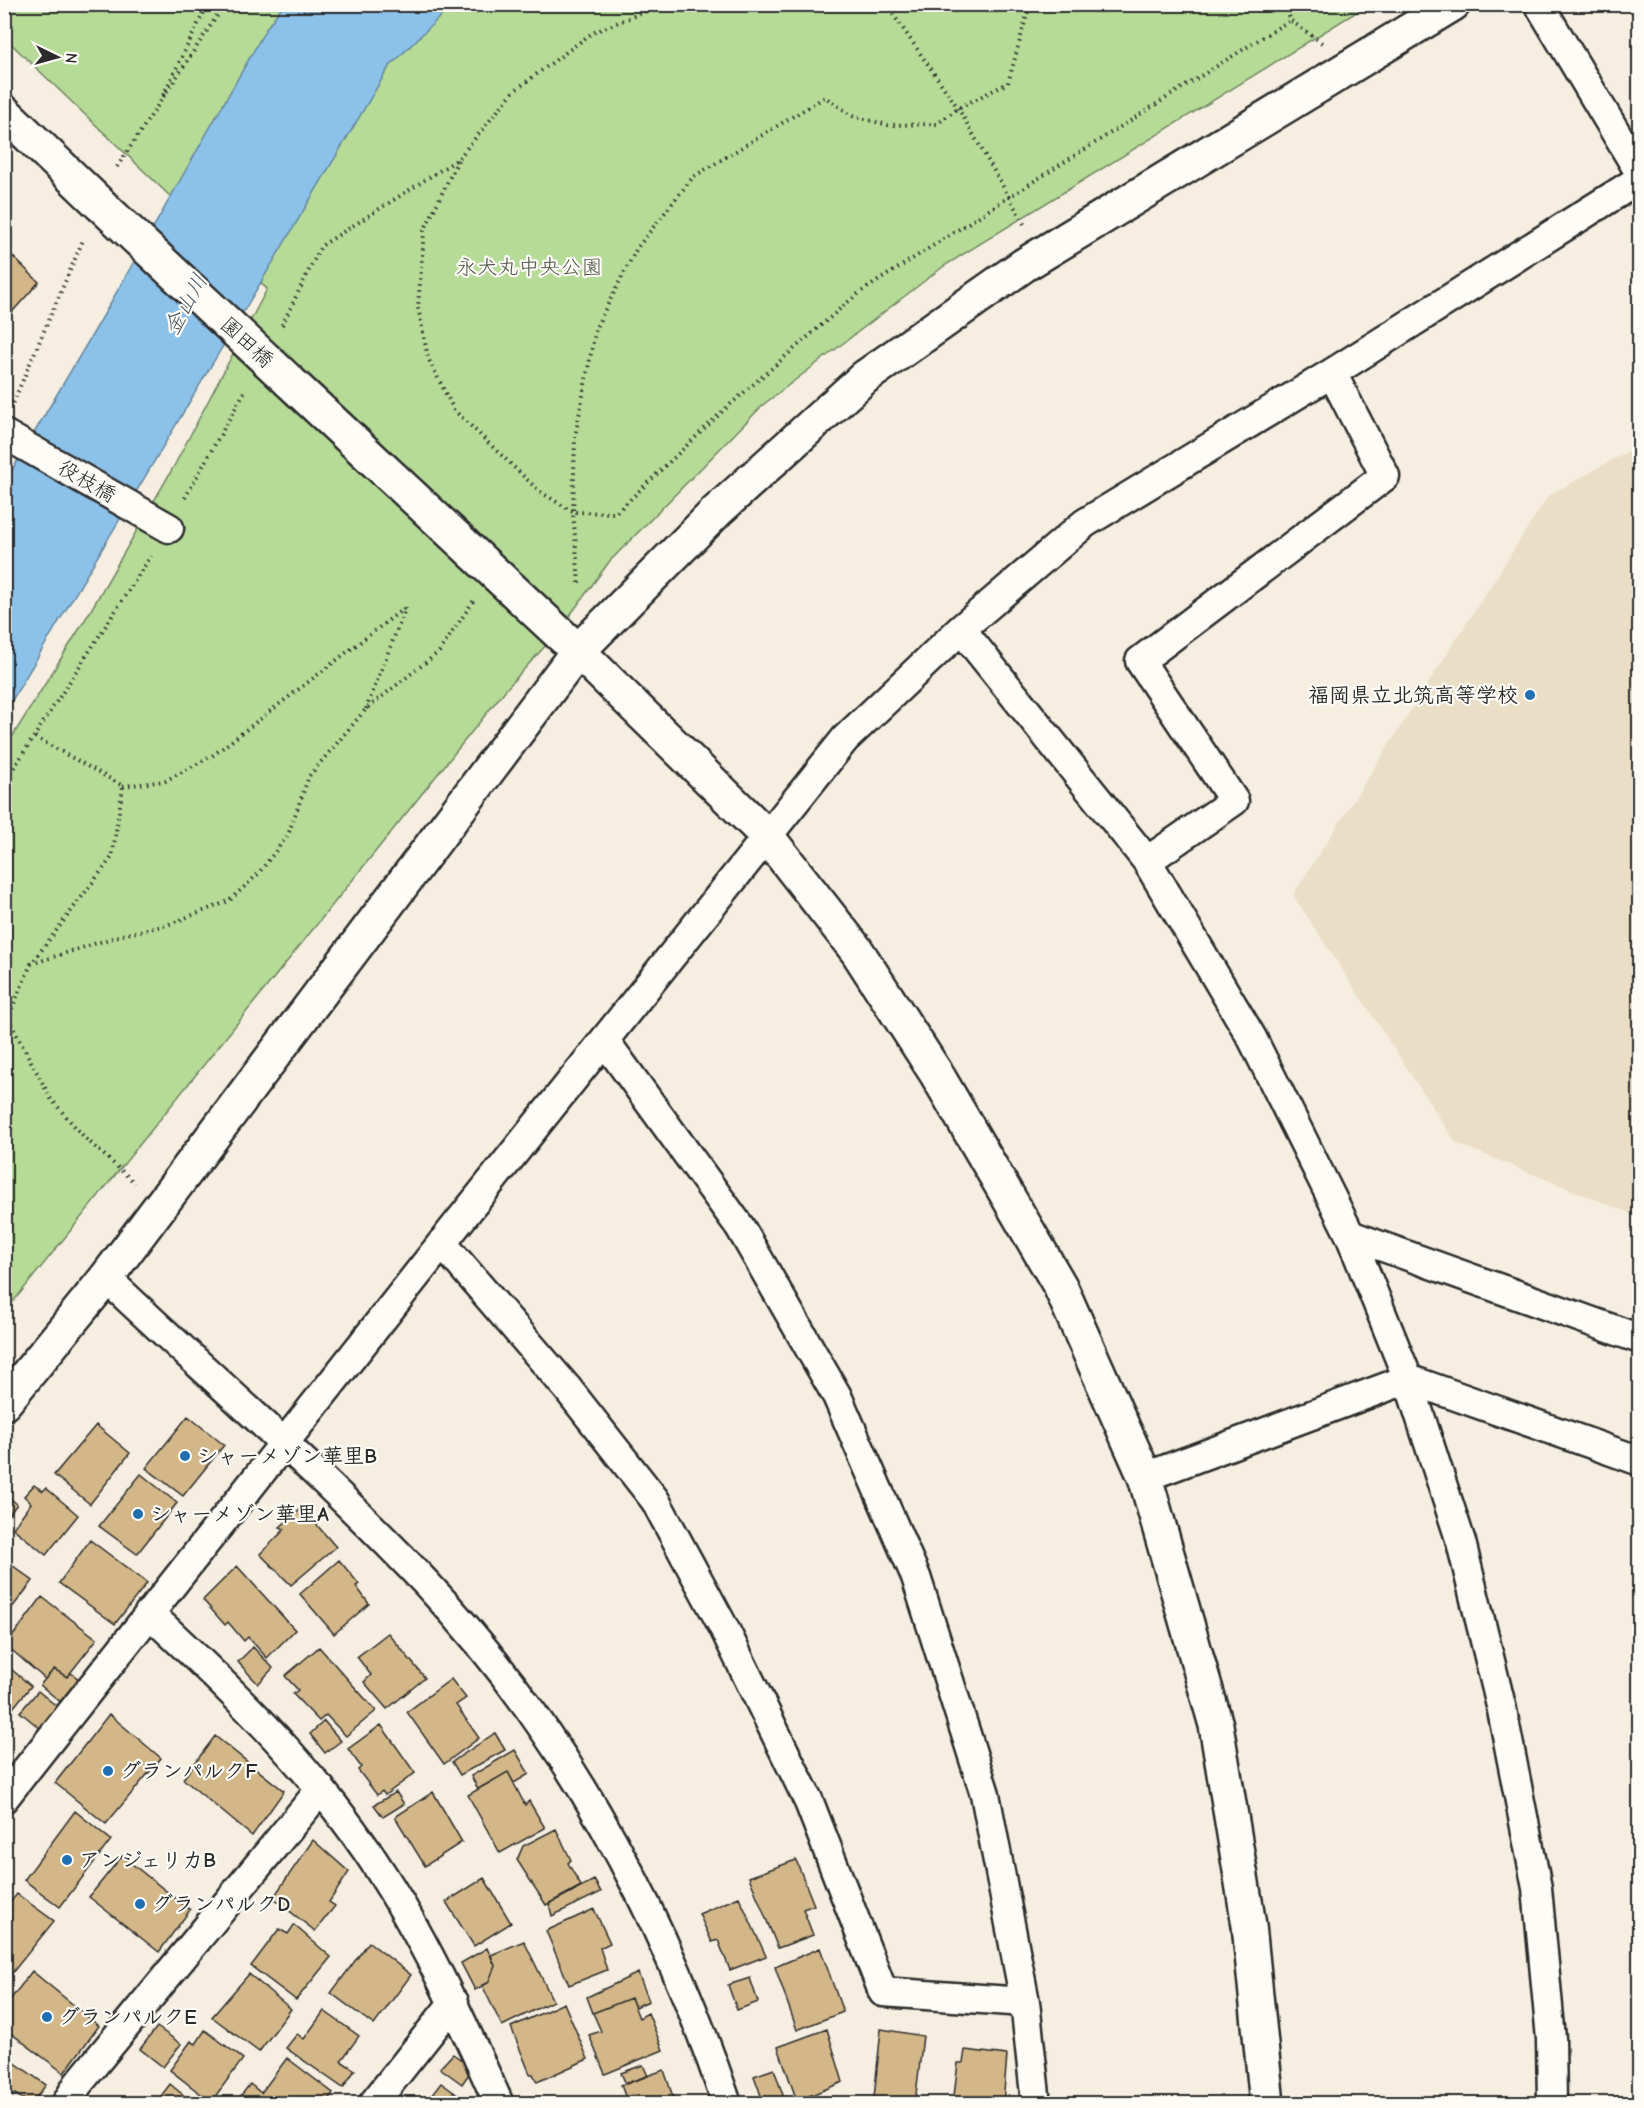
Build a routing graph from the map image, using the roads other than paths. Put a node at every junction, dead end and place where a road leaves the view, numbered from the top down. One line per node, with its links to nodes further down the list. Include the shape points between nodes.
1 (1453, 4): 10 (street, via 1024,265 865,377 717,511)
2 (1539, 4): 4 (street)
3 (4, 112): 10 (street, 園田橋, bridge)
4 (1640, 173)
5 (1640, 179): 6 (street)
6 (1332, 373): 9 (street, via 1085,523); 12 (street, via 1385,476 1140,661 1234,801)
7 (7, 423): 8 (street, 役枝橋)
8 (169, 528)
9 (961, 629): 11 (street, via 845,739); 12 (street)
10 (578, 651): 11 (street, 園田橋); 16 (street)
11 (766, 835): 13 (street); 22 (street, 園田橋, via 857,951 936,1073 1060,1286)
12 (1147, 861): 14 (street, via 1252,1038)
13 (605, 1041): 15 (street); 27 (street, via 740,1227 837,1396 884,1502 916,1577 985,1794)
14 (1350, 1235): 17 (street); 18 (street)
15 (442, 1243): 20 (street); 27 (street, via 567,1388 654,1500 724,1628 809,1802 883,1992)
16 (106, 1278): 19 (street); 20 (street)
17 (1640, 1339)
18 (1408, 1379): 21 (street); 22 (street); 34 (street, via 1461,1542 1502,1710 1537,1888 1551,2039)
19 (4, 1403)
20 (285, 1442): 23 (street); 31 (street, via 435,1592 520,1697 574,1774 649,1909)
21 (1640, 1461)
22 (1145, 1477): 33 (street, 園田橋, via 1216,1725 1250,1925)
23 (149, 1613): 24 (street, via 231,1690); 25 (street)
24 (321, 1789): 26 (street, via 384,1876); 28 (street)
25 (4, 1798)
26 (454, 2002): 29 (street); 30 (street)
27 (1025, 2002): 32 (street)
28 (66, 2103)
29 (373, 2103)
30 (499, 2103)
31 (727, 2103)
32 (1036, 2103)
33 (1267, 2103)
34 (1552, 2103)

